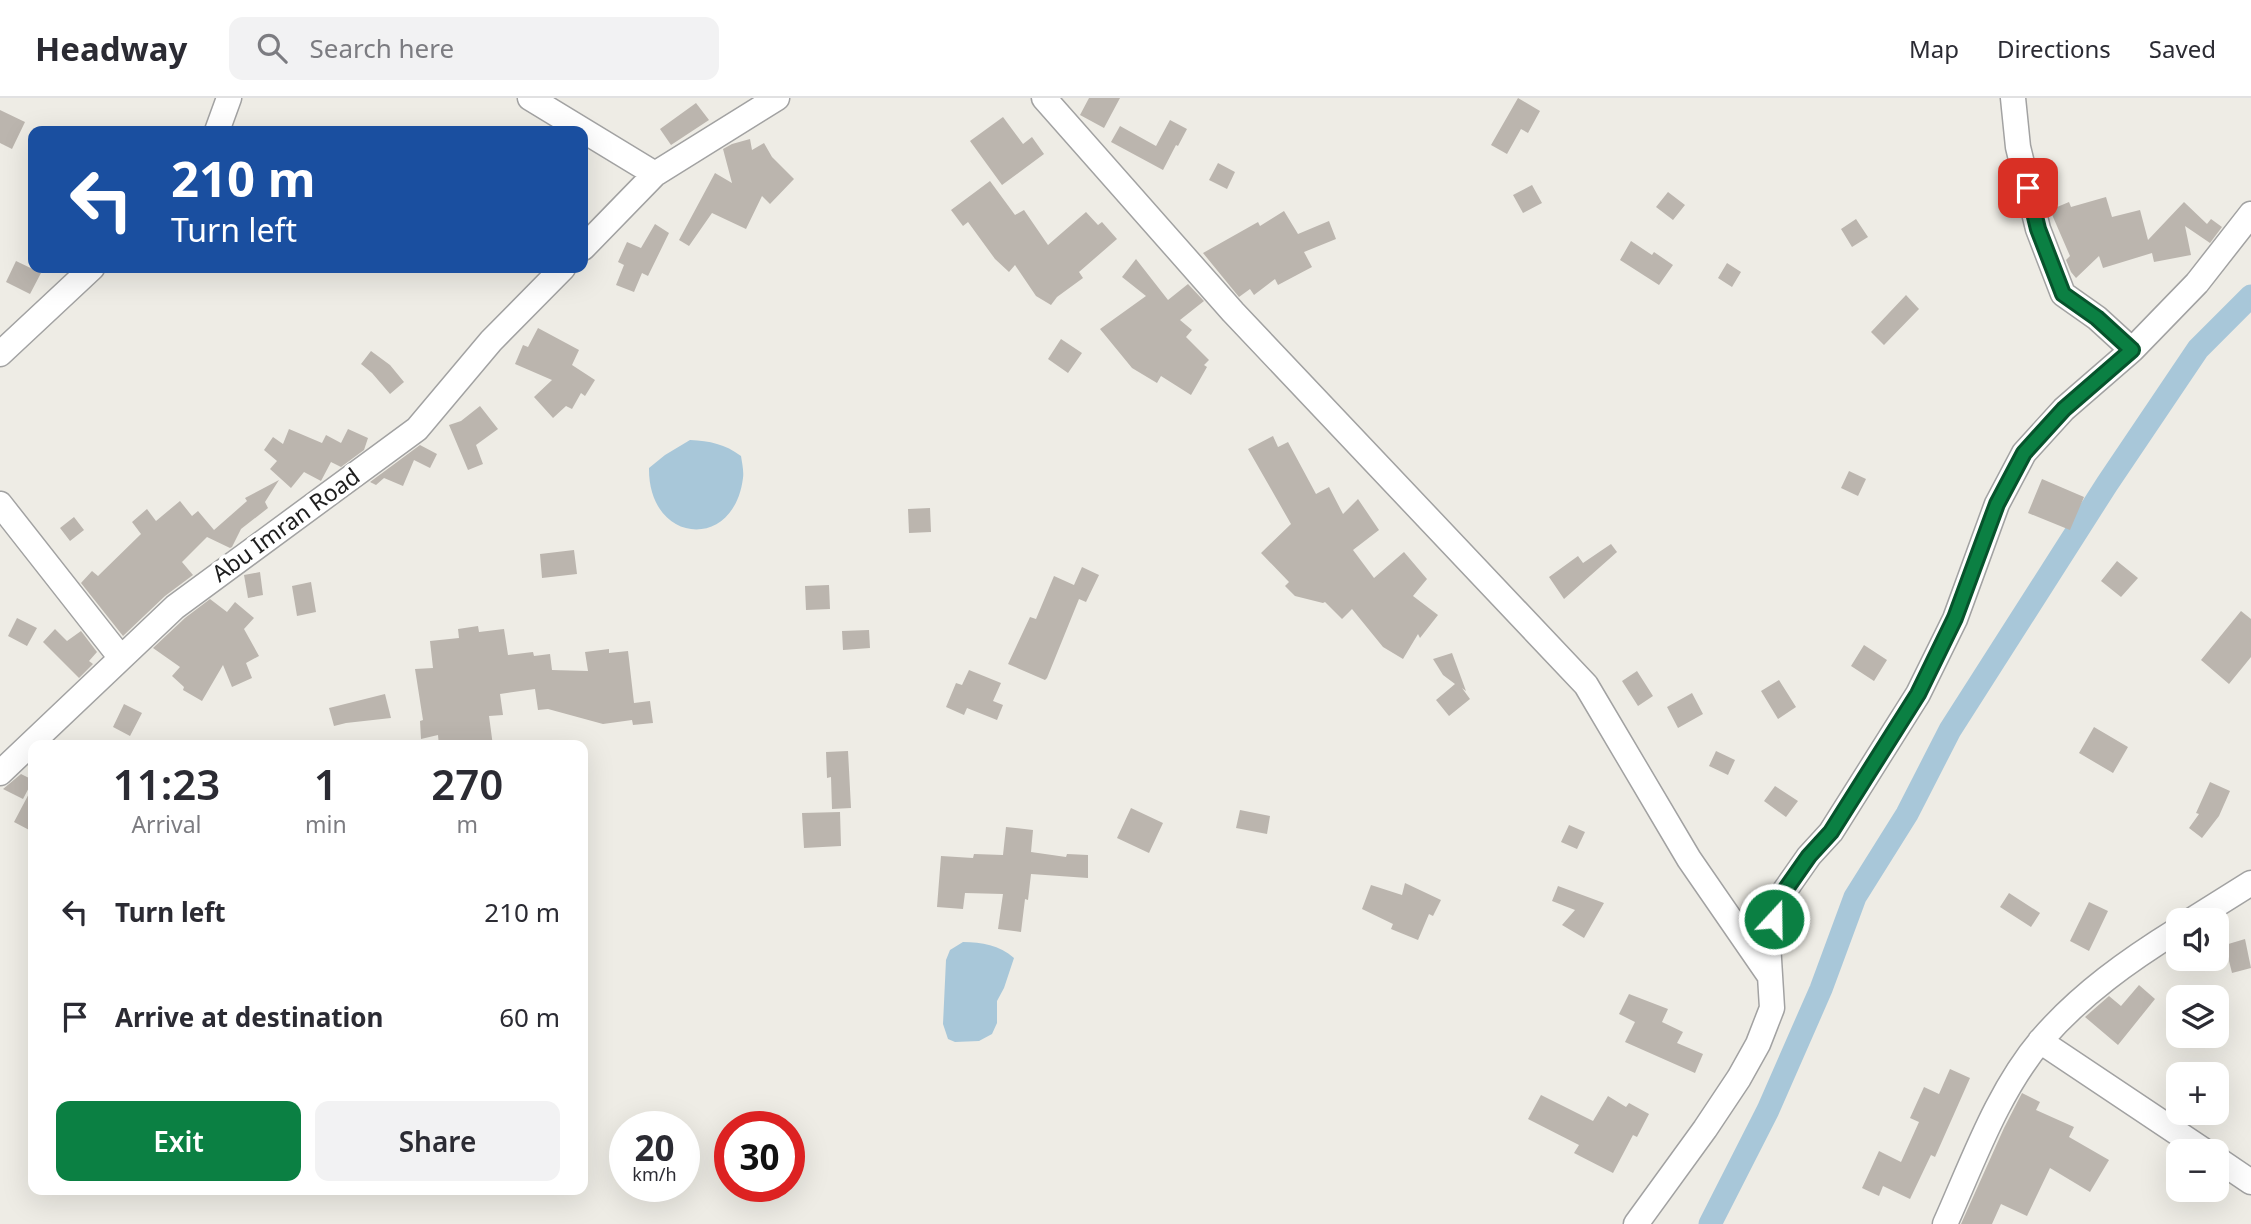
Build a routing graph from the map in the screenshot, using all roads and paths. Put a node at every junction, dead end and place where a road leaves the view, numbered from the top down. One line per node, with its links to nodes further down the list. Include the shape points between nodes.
1 (229, 98): 6 (street)
2 (530, 98): 7 (street)
3 (777, 98): 9 (street)
4 (1044, 98): 24 (street, via 1233,313 1586,685 1689,859)
5 (2013, 98): 14 (street, via 2018,147 2038,229 2063,294)
6 (218, 126)
7 (576, 126)
8 (588, 133): 9 (street)
9 (655, 174): 11 (street)
10 (2251, 214): 14 (street, via 2197,283)
11 (588, 243)
12 (87, 273): 15 (street)
13 (558, 273): 17 (street, Abu Imran Road, via 491,341 417,429 175,607)
14 (2132, 350): 24 (street, via 2064,409 2024,453 1997,504 1955,618 1918,694 1831,832 1781,896 1768,943)
15 (0, 354)
16 (0, 504): 17 (street)
17 (121, 659): 18 (street, Abu Imran Road)
18 (35, 740)
19 (28, 747): 20 (street, Abu Imran Road)
20 (0, 773)
21 (2251, 883): 22 (street)
22 (2211, 908)
23 (2166, 937): 25 (street, via 2128,960)
24 (1770, 976): 29 (street, via 1772,1007 1758,1044 1706,1129)
25 (2040, 1041): 26 (street); 30 (street, via 1987,1129)
26 (2187, 1139)
27 (2229, 1167): 28 (street)
28 (2251, 1182)
29 (1636, 1224)
30 (1945, 1224)

